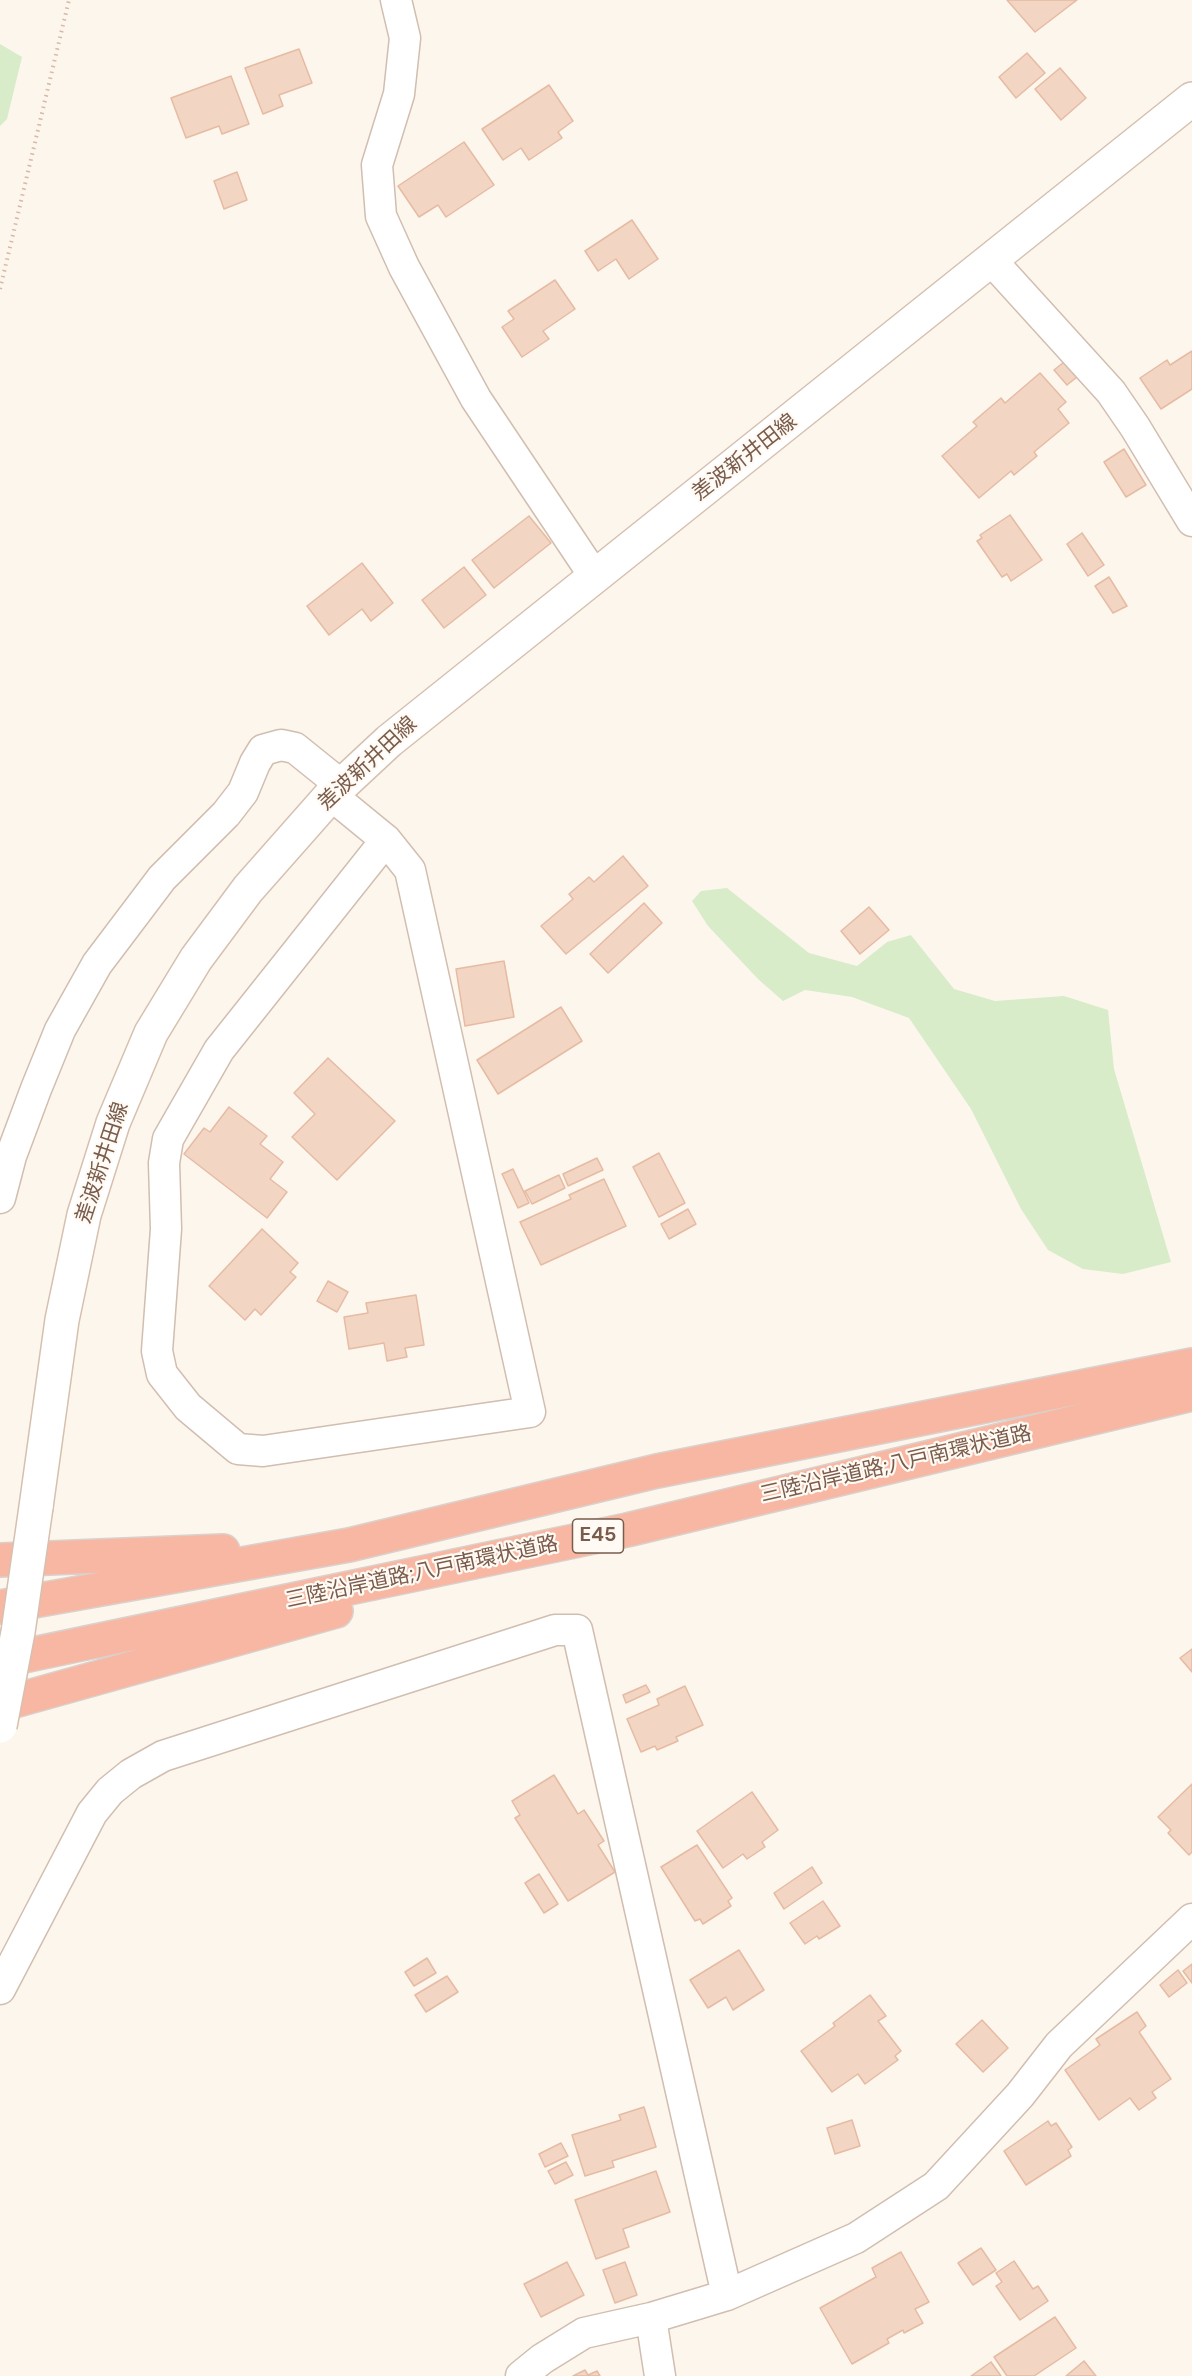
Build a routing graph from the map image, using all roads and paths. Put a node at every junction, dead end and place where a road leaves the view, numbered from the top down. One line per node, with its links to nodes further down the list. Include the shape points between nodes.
1 (69, 0): 5 (path)
2 (396, 0): 7 (street, via 405,38 399,94 377,165 381,216 476,399)
3 (1192, 99): 4 (main road, 差波新井田線)
4 (992, 261): 6 (street, via 1111,392); 7 (main road, 差波新井田線)
5 (0, 290)
6 (1192, 521)
7 (595, 577): 8 (main road, 差波新井田線, via 470,675)
8 (336, 790): 9 (street); 10 (street, via 296,748 281,745 263,750 243,792 226,814 162,878 97,964 60,1030 11,1156); 19 (main road, 差波新井田線, bridge, via 248,889 196,959 152,1033 113,1123 84,1215 62,1320 18,1632)
9 (386, 840): 9 (street, via 219,1050 168,1139 158,1352 162,1374 188,1407 238,1449 263,1451 530,1412 410,870)
10 (0, 1198)
11 (1192, 1365): 14 (highway, 三陸沿岸道路;八戸南環状道路 / E45, via 657,1471)
12 (1192, 1394): 13 (highway, 三陸沿岸道路;八戸南環状道路 / E45)
13 (627, 1530): 17 (highway, 三陸沿岸道路;八戸南環状道路 / E45); 18 (highway)
14 (349, 1545): 15 (highway); 16 (highway, 三陸沿岸道路;八戸南環状道路 / E45)
15 (0, 1560)
16 (0, 1608)
17 (0, 1661)
18 (0, 1705)
19 (0, 1726)
20 (1192, 1918): 22 (street, via 1059,2045 1020,2096 936,2186 856,2238)
21 (0, 1989): 22 (street, via 92,1814 110,1791 131,1774 174,1753 555,1630 578,1630)
22 (727, 2295): 23 (street)
23 (651, 2318): 24 (street, via 584,2333); 25 (street)
24 (521, 2376)
25 (660, 2376)

